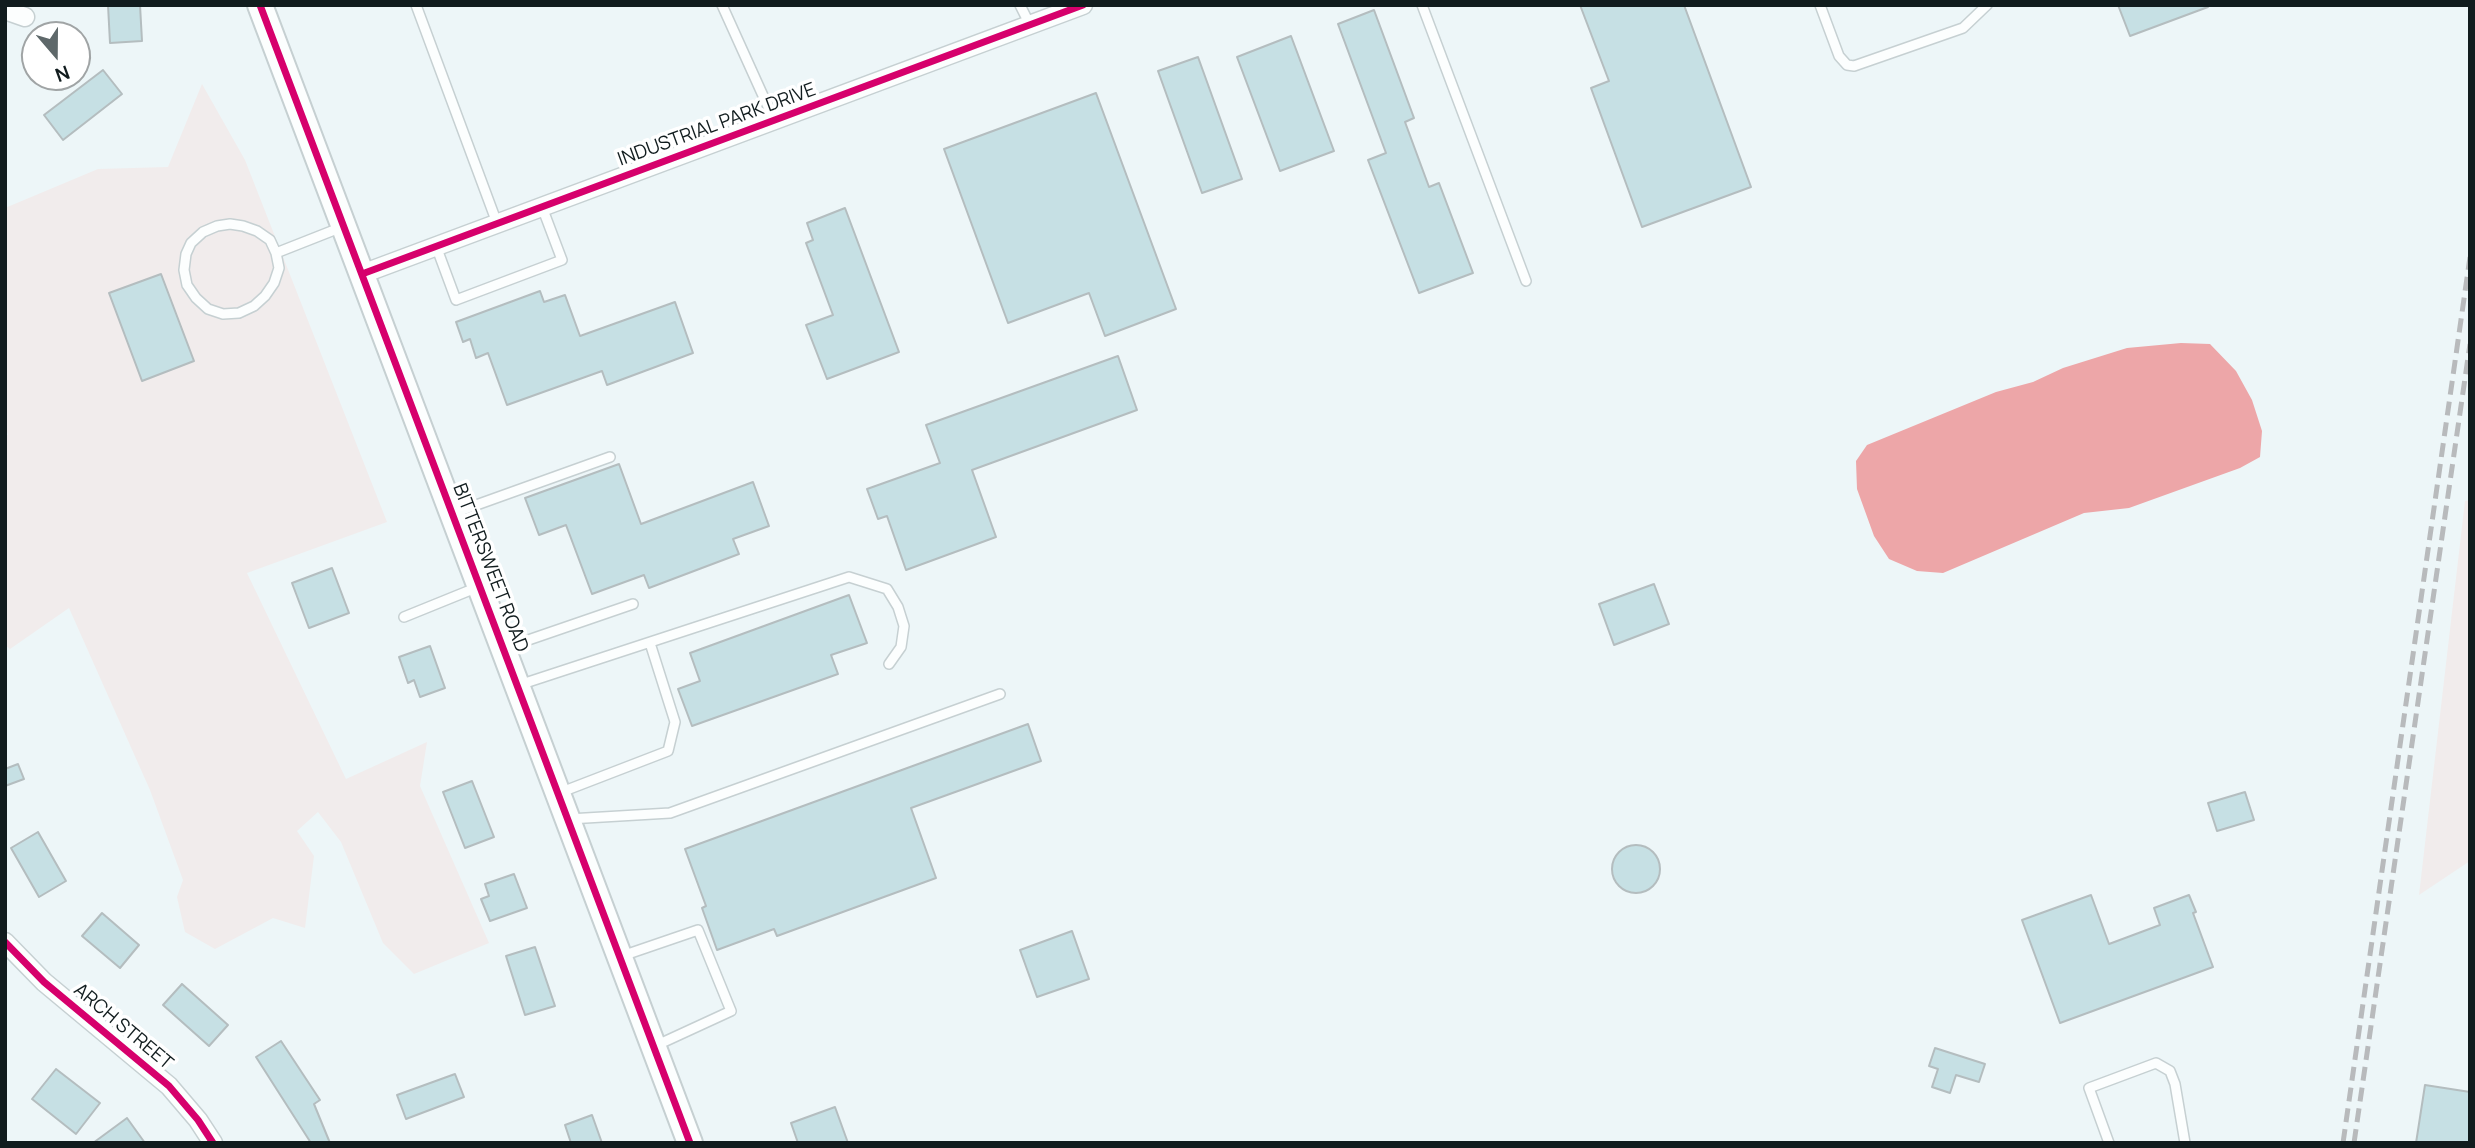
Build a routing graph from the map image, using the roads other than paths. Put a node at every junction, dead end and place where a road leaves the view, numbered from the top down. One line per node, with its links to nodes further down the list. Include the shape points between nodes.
1 (260, 5): 15 (street, BITTERSWEET ROAD)
2 (416, 5): 14 (lane)
3 (722, 5): 12 (lane)
4 (1020, 5): 11 (lane)
5 (1083, 5): 11 (street, INDUSTRIAL PARK DRIVE)
6 (1422, 5): 19 (lane)
7 (1820, 5): 8 (lane, via 1839,56 1854,66 1963,28)
8 (1987, 5)
9 (5, 10): 10 (street)
10 (25, 18)
11 (1030, 25): 12 (street, INDUSTRIAL PARK DRIVE)
12 (774, 120): 13 (street, INDUSTRIAL PARK DRIVE)
13 (542, 207): 14 (street, INDUSTRIAL PARK DRIVE); 16 (lane, via 562,260 456,300)
14 (497, 223): 16 (street, INDUSTRIAL PARK DRIVE)
15 (344, 226): 17 (lane); 18 (street, BITTERSWEET ROAD)
16 (436, 246): 18 (street, INDUSTRIAL PARK DRIVE)
17 (276, 253): 17 (lane, via 270,240 257,231 217,226 191,243 184,270 187,285 208,309 239,313 254,306 274,283 279,268)
18 (362, 274): 21 (street, BITTERSWEET ROAD)
19 (1526, 281)
20 (610, 457): 21 (lane)
21 (452, 513): 22 (street, BITTERSWEET ROAD)
22 (480, 587): 24 (lane); 26 (street, BITTERSWEET ROAD)
23 (633, 604): 26 (lane)
24 (404, 617)
25 (650, 643): 27 (lane, via 849,577 887,589 898,607 904,626 901,647); 28 (lane); 30 (lane, via 676,722 667,751)
26 (503, 649): 28 (street, BITTERSWEET ROAD)
27 (889, 664)
28 (517, 685): 30 (street, BITTERSWEET ROAD)
29 (1000, 694): 31 (lane, via 670,813)
30 (558, 793): 31 (street, BITTERSWEET ROAD)
31 (568, 819): 33 (street, BITTERSWEET ROAD)
32 (5, 942): 35 (street, ARCH STREET, via 44,982 169,1086)
33 (620, 956): 34 (street, BITTERSWEET ROAD); 34 (lane, via 698,930 731,1011)
34 (653, 1047): 36 (street, BITTERSWEET ROAD)
35 (213, 1143)
36 (690, 1143)
37 (2109, 1143): 38 (lane, via 2089,1088 2156,1063 2170,1071 2175,1084)
38 (2185, 1143)

